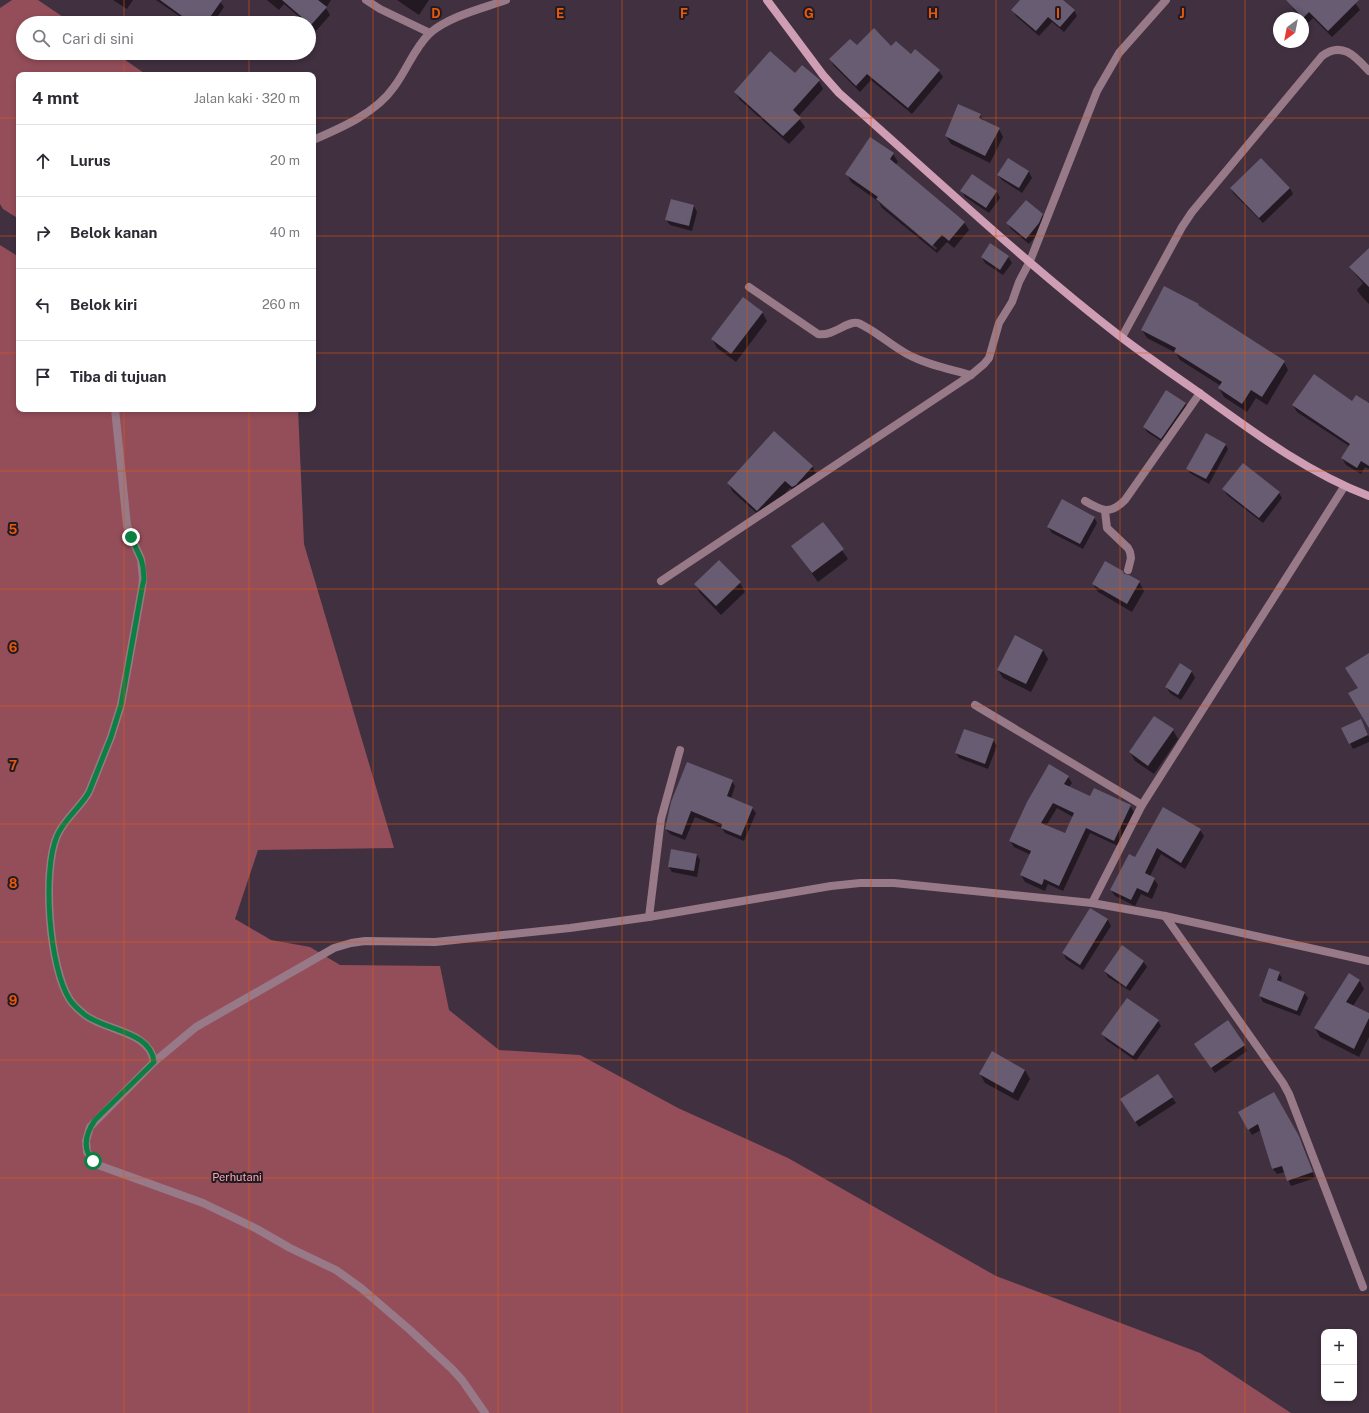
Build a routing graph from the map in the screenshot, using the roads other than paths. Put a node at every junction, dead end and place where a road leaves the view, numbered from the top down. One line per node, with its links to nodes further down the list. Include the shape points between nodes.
1 (366, 0): 5 (street)
2 (506, 0): 5 (street, via 456,18)
3 (767, 0): 8 (street, via 839,93)
4 (1166, 0): 8 (street, via 1119,53 1097,91)
5 (430, 33): 7 (street, via 420,44 394,88 384,98 365,115)
6 (1369, 71): 10 (street, via 1355,57 1341,49 1328,51 1322,56 1192,212)
7 (316, 139)
8 (1030, 261): 10 (street); 11 (street, via 1012,302 999,323 989,358)
9 (749, 287): 11 (street, via 818,334 832,333 855,323 917,359)
10 (1122, 337): 12 (street)
11 (971, 375): 19 (street)
12 (1200, 394): 14 (street, via 1249,430); 17 (street, via 1126,500 1113,510)
13 (115, 412): 27 (street, via 127,525 141,559 144,579 116,722 89,792 60,829 52,849 50,917 57,965 69,999 97,1022 139,1039 150,1050)
14 (1344, 487): 15 (street); 22 (street)
15 (1369, 496)
16 (1085, 500): 17 (street)
17 (1105, 511): 18 (street, via 1107,528 1130,552)
18 (1128, 570)
19 (661, 581)
20 (975, 705): 22 (street)
21 (680, 750): 25 (street, via 661,819)
22 (1142, 806): 23 (street)
23 (1092, 902): 24 (street); 25 (street, via 894,883 860,883)
24 (1165, 916): 26 (street); 28 (street, via 1289,1094)
25 (649, 917): 27 (street, via 435,942 351,943 334,948 196,1027)
26 (1369, 961)
27 (154, 1062): 29 (street, via 90,1127 86,1146 93,1161 104,1168 203,1204 336,1270 361,1288 452,1369)
28 (1363, 1287)
29 (485, 1413)

